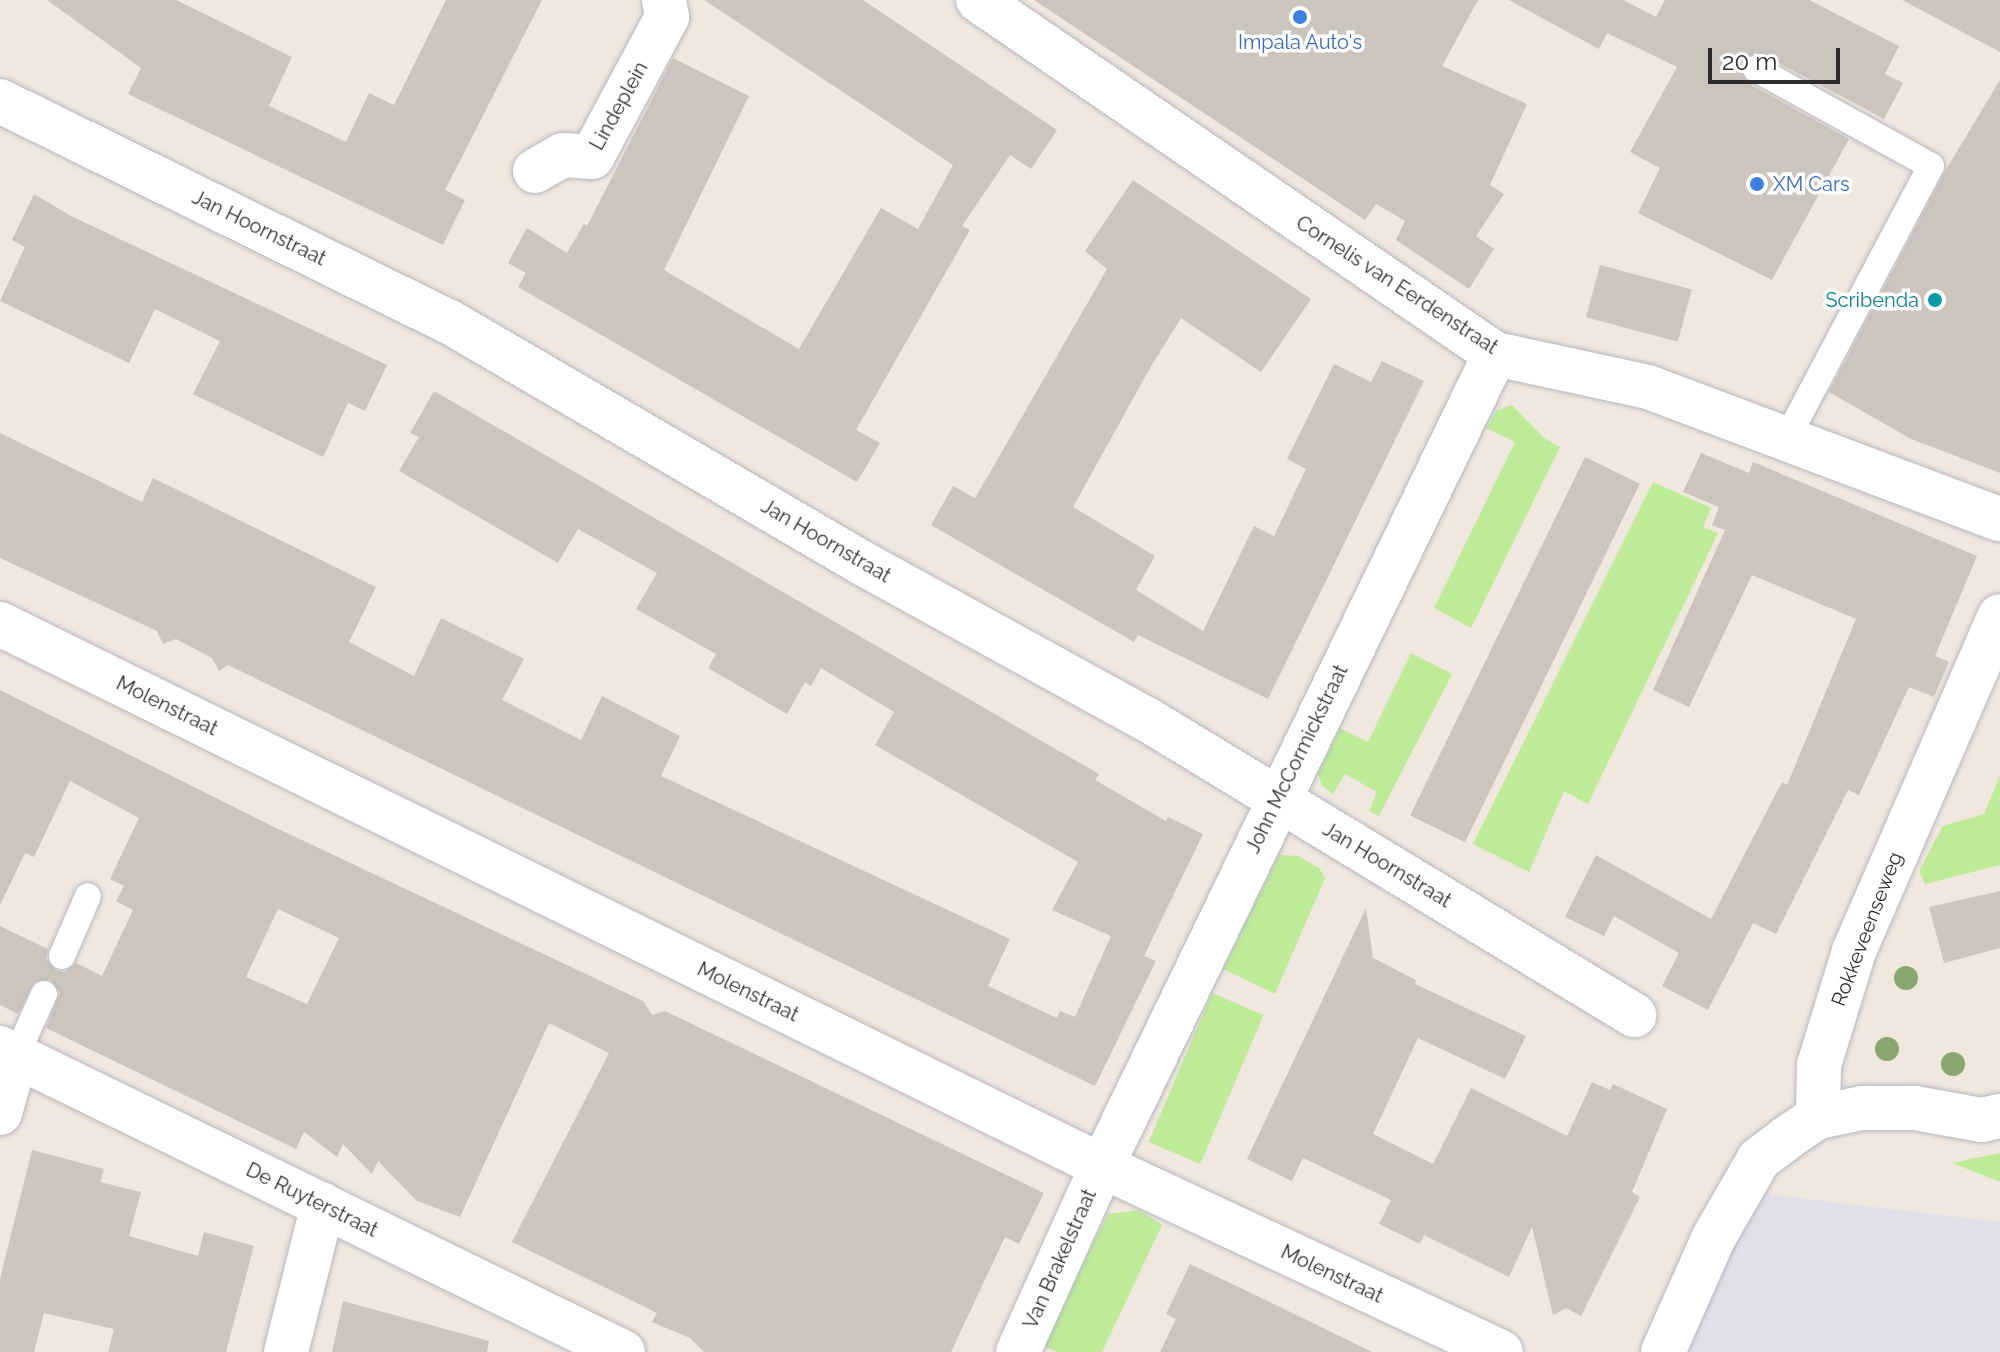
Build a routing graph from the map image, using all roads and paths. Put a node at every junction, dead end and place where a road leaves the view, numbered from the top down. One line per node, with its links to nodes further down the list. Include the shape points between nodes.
1 (664, 0): 5 (street, Lindeplein, via 667,17 592,157 563,155)
2 (978, 0): 6 (street, Cornelis van Eerdenstraat)
3 (1756, 69): 7 (lane, via 1931,166)
4 (0, 101): 11 (street, Jan Hoornstraat, via 448,321)
5 (535, 171)
6 (1495, 354): 7 (street, Cornelis van Eerdenstraat, via 1648,387); 11 (street, John McCormickstraat)
7 (1788, 436): 8 (street, Cornelis van Eerdenstraat)
8 (2000, 519)
9 (2000, 616): 19 (street, Rokkeveenseweg, via 1854,951 1819,1065)
10 (0, 624): 20 (street, Molenstraat)
11 (1278, 798): 15 (street, Jan Hoornstraat); 20 (street, John McCormickstraat)
12 (88, 896): 13 (lane)
13 (62, 956)
14 (44, 994): 16 (lane)
15 (1634, 1015)
16 (8, 1052): 17 (street); 21 (street, De Ruyterstraat)
17 (0, 1113)
18 (2000, 1116): 19 (street, via 1982,1120 1915,1108 1862,1108)
19 (1818, 1117): 26 (street, via 1759,1159 1714,1237)
20 (1102, 1166): 22 (street, Van Brakelstraat); 25 (street, Molenstraat)
21 (323, 1205): 23 (street); 24 (street, De Ruyterstraat)
22 (1027, 1349)
23 (286, 1352)
24 (623, 1352)
25 (1501, 1352)
26 (1663, 1352)

